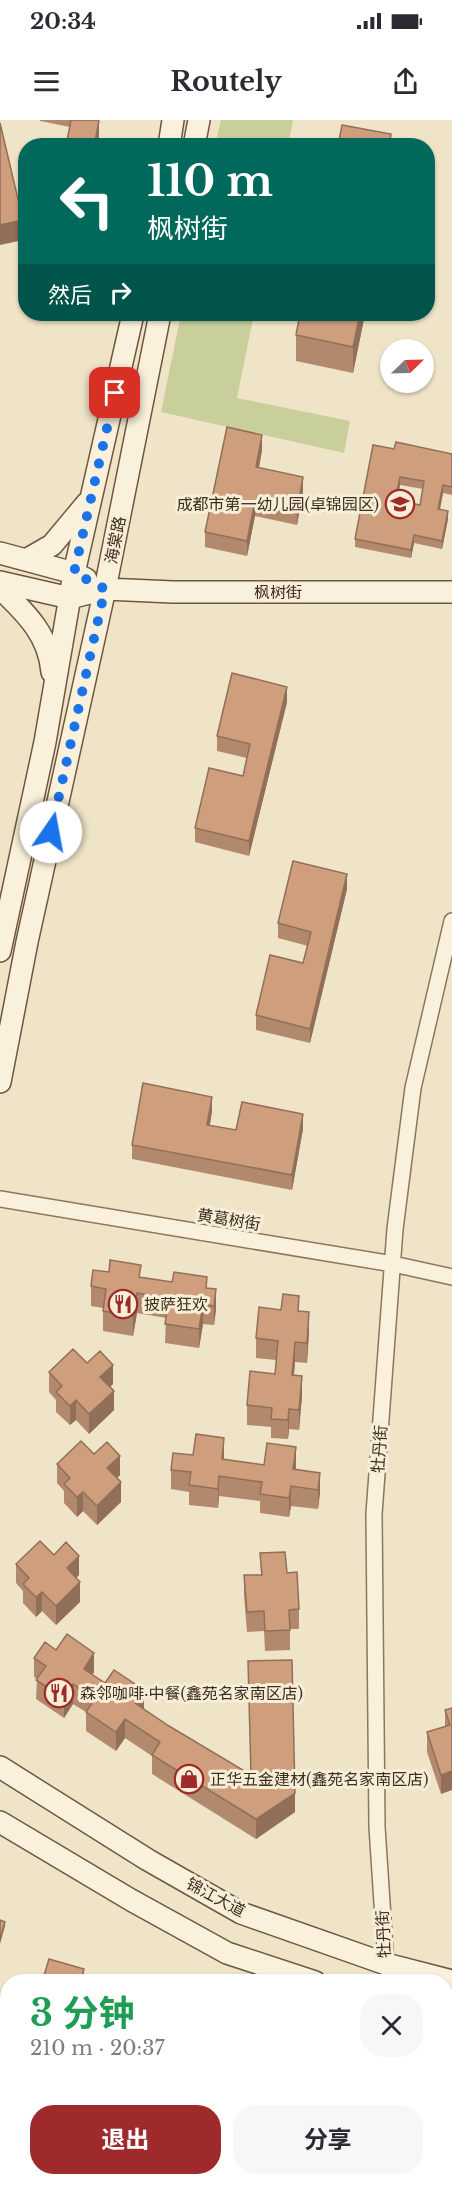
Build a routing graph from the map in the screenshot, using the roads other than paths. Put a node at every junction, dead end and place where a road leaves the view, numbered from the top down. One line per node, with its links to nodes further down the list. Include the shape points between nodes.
1 (173, 120): 3 (main road)
2 (199, 120): 4 (main road)
3 (170, 138)
4 (196, 138)
5 (131, 321): 7 (main road, 海棠路)
6 (159, 321): 13 (main road, 海棠路)
7 (91, 498): 9 (main road, via 52,545); 10 (main road, 海棠路)
8 (0, 554): 9 (main road, 枫树街)
9 (26, 560): 10 (main road, 枫树街)
10 (74, 573): 13 (main road, 枫树街); 15 (main road, 海棠路)
11 (0, 582): 15 (main road, 枫树街)
12 (0, 588): 16 (main road, via 44,638 50,653)
13 (105, 589): 14 (main road, 枫树街); 15 (main road, 枫树街); 19 (main road, 海棠路)
14 (452, 592)
15 (70, 598): 16 (main road, 海棠路)
16 (53, 696): 18 (main road, 海棠路)
17 (452, 921): 21 (street, 牡丹街, via 413,1088)
18 (0, 951)
19 (0, 1083)
20 (0, 1199): 21 (street, 黄葛树街)
21 (393, 1264): 22 (street, 黄葛树街); 25 (street, 牡丹街, via 374,1514 377,1827)
22 (452, 1277)
23 (0, 1767): 25 (main road, 锦江大道, via 148,1860 242,1913)
24 (0, 1822): 26 (main road, via 227,1953)
25 (383, 1973)
26 (291, 1974)

